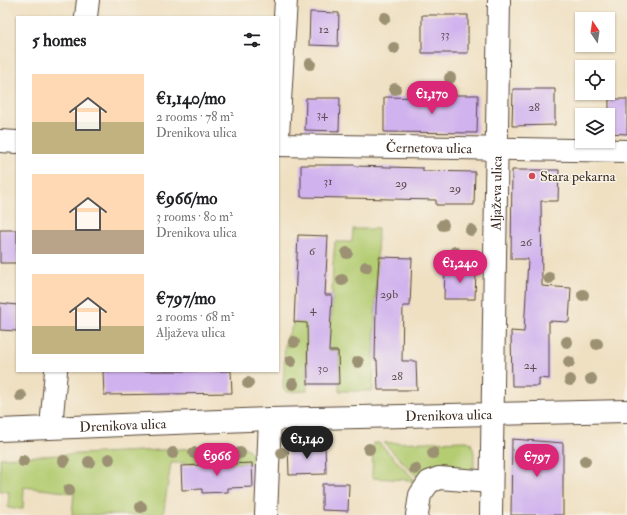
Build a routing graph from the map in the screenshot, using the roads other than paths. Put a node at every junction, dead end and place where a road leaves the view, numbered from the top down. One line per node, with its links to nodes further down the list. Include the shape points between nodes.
1 (88, 0): 4 (street)
2 (286, 0): 5 (street)
3 (499, 0): 9 (street, Aljaževa ulica)
4 (86, 16)
5 (279, 118)
6 (0, 142): 7 (street)
7 (16, 142)
8 (279, 145): 9 (street, Černetova ulica)
9 (497, 149): 10 (street, Černetova ulica); 13 (street, Aljaževa ulica)
10 (627, 151)
11 (56, 372): 15 (street)
12 (627, 411): 13 (street, Drenikova ulica)
13 (492, 414): 14 (street, Drenikova ulica); 17 (street, Aljaževa ulica)
14 (270, 419): 15 (street, Drenikova ulica); 18 (street)
15 (51, 427): 16 (street, Drenikova ulica)
16 (0, 430)
17 (491, 482): 19 (street, via 439,478 429,482 420,495); 20 (street, Aljaževa ulica)
18 (266, 515)
19 (417, 515)
20 (491, 515)

